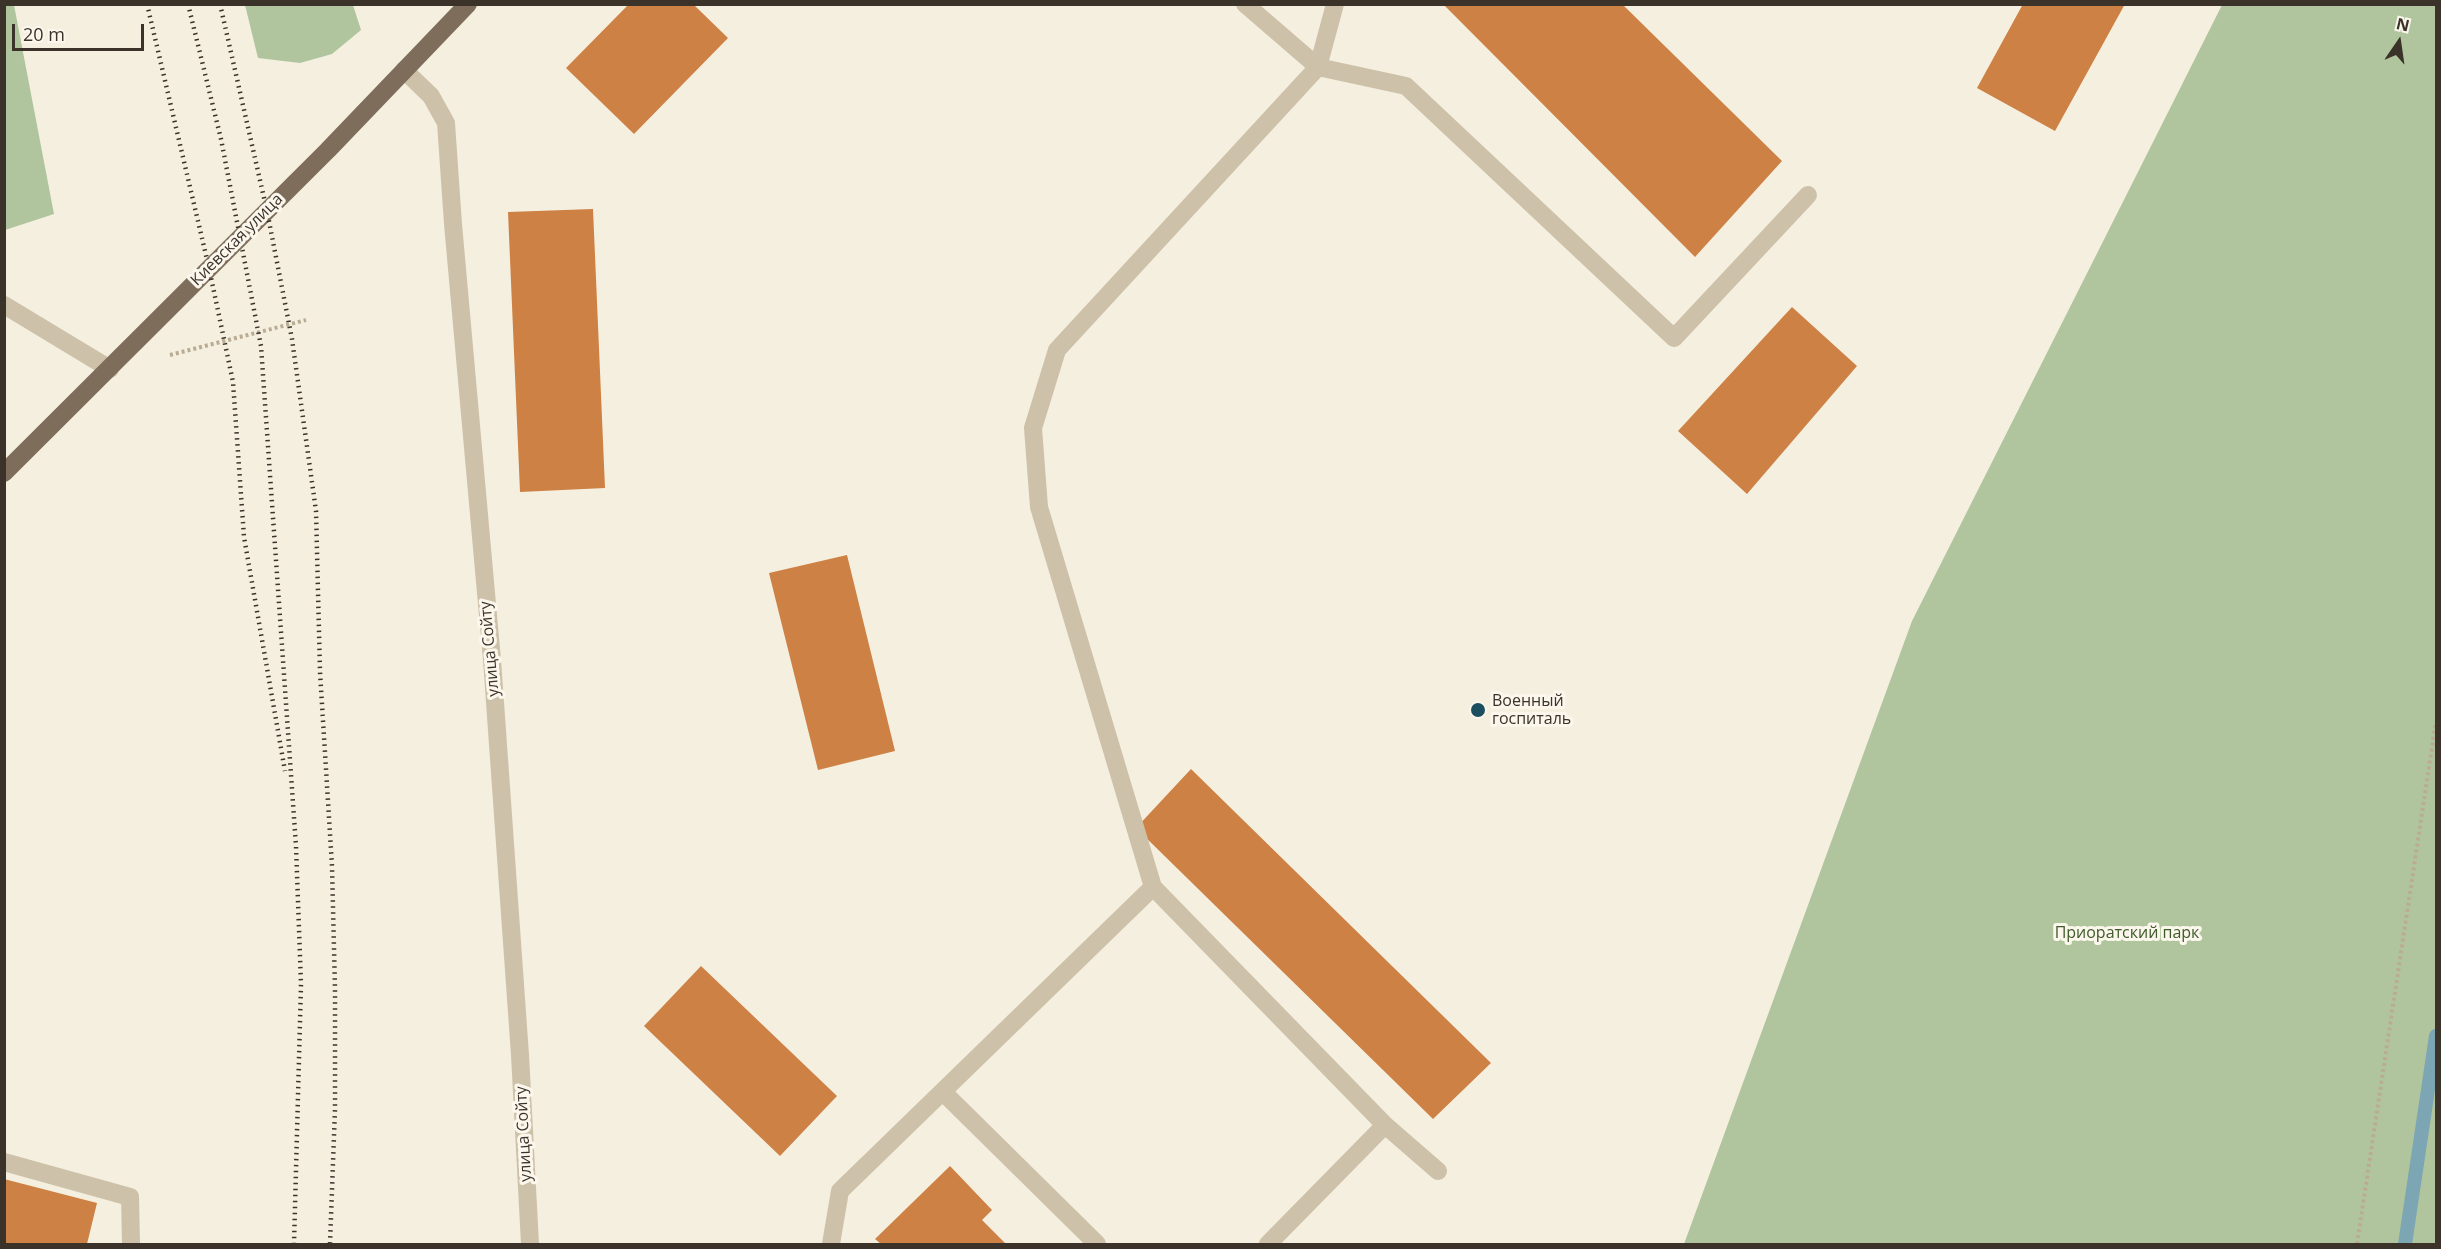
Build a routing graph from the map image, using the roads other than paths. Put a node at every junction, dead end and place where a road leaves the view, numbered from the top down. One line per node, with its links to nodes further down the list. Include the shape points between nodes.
1 (468, 4): 5 (main road, Киевская улица)
2 (1245, 4): 4 (street)
3 (1335, 4): 4 (street)
4 (1318, 67): 6 (street, via 1406,86 1674,338); 10 (street, via 1057,350 1033,428 1039,507)
5 (404, 69): 8 (main road, Киевская улица); 16 (street, улица Сойту, via 430,96 446,123 492,671)
6 (1808, 195)
7 (4, 305): 8 (street)
8 (110, 369): 9 (main road, Киевская улица)
9 (4, 473)
10 (1152, 887): 11 (street); 12 (street)
11 (943, 1092): 17 (street, via 840,1191); 18 (street)
12 (1385, 1125): 14 (street); 19 (street)
13 (4, 1162): 15 (street, via 130,1197)
14 (1438, 1171)
15 (131, 1245)
16 (530, 1245)
17 (831, 1245)
18 (1096, 1245)
19 (1268, 1245)

